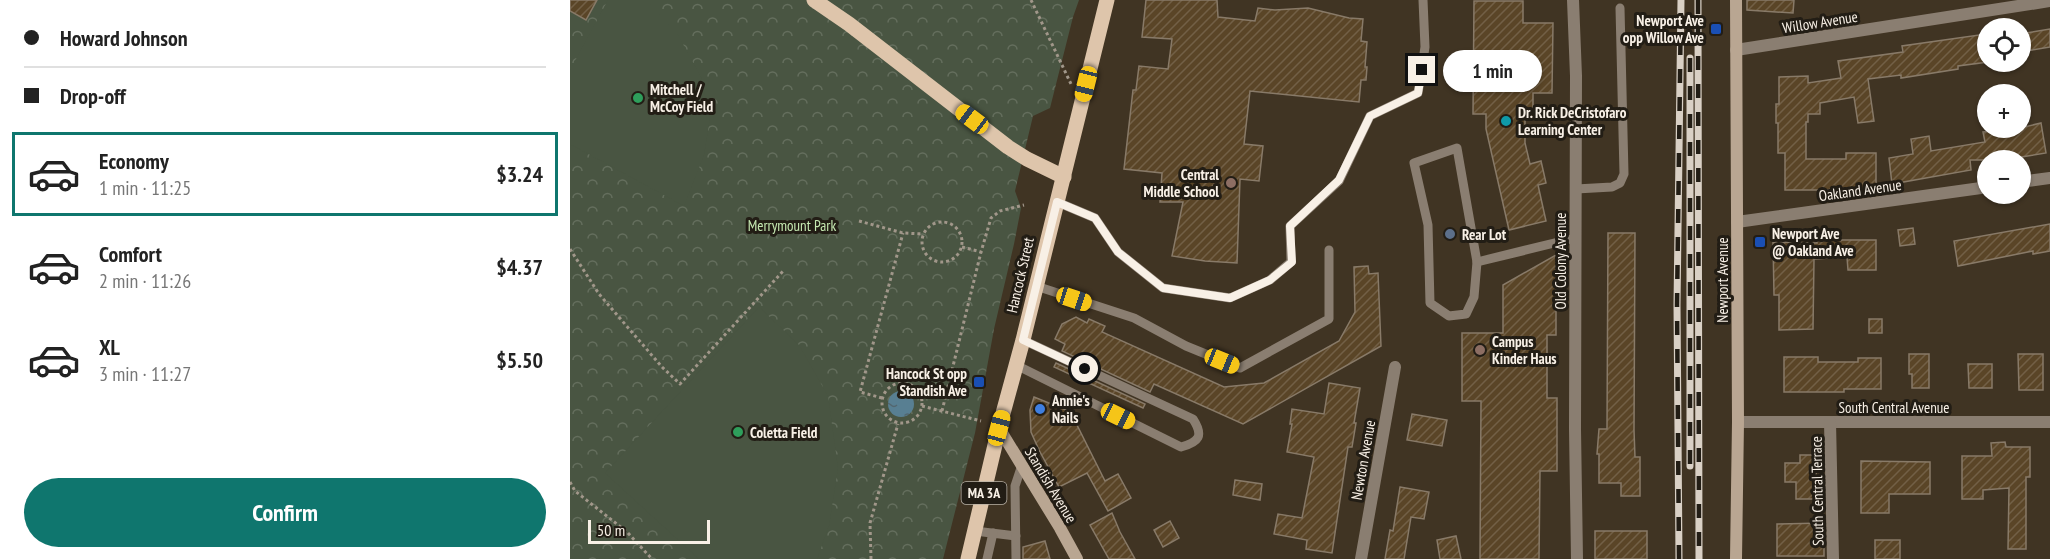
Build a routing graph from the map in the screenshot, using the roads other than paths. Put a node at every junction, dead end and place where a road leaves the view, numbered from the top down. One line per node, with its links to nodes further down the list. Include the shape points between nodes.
1 (814, 0): 9 (main road, via 1008,147)
2 (1107, 0): 9 (main road, Hancock Street)
3 (1423, 0): 14 (lane, via 1425,47 1418,93 1370,116 1339,180 1290,226 1292,262 1270,280 1230,298 1163,288 1118,252 1095,218)
4 (1573, 0): 12 (street, Old Colony Avenue)
5 (1736, 0): 8 (main road, Newport Avenue)
6 (2050, 1): 8 (street, Willow Avenue)
7 (1620, 8): 12 (lane, via 1624,174 1612,188)
8 (1736, 50): 15 (main road, Newport Avenue)
9 (1064, 177): 14 (main road, Hancock Street / MA 3A)
10 (2050, 178): 11 (street)
11 (2031, 181)
12 (1576, 189): 16 (street, Old Colony Avenue)
13 (1977, 189): 15 (street, Oakland Avenue)
14 (1057, 202): 19 (main road, Hancock Street / MA 3A)
15 (1737, 222): 23 (main road, Newport Avenue)
16 (1575, 238): 18 (lane); 36 (street, Old Colony Avenue)
17 (1329, 250): 19 (lane, via 1329,319 1240,368 1186,346 1134,318)
18 (1477, 262): 18 (lane, via 1457,148 1414,163 1428,225 1430,303 1449,316 1466,314 1474,297)
19 (1036, 286): 20 (main road, Hancock Street / MA 3A)
20 (1023, 340): 21 (main road, Hancock Street / MA 3A); 21 (lane, via 1193,419 1199,429 1198,437 1181,447)
21 (1016, 365): 26 (main road, Hancock Street / MA 3A)
22 (1395, 367): 35 (street, Newton Avenue)
23 (1738, 422): 24 (street, South Central Avenue); 37 (main road, Newport Avenue)
24 (1830, 422): 25 (street, South Central Avenue); 38 (street, South Central Terrace)
25 (2050, 422)
26 (999, 428): 27 (main road, Standish Avenue); 28 (main road, Hancock Street / MA 3A)
27 (1022, 465): 30 (lane, via 1015,486); 34 (main road, Standish Avenue)
28 (975, 531): 29 (lane); 31 (main road, Hancock Street / MA 3A)
29 (993, 533): 30 (lane); 32 (lane)
30 (1016, 536): 33 (lane)
31 (968, 559)
32 (987, 559)
33 (1016, 559)
34 (1077, 559)
35 (1361, 559)
36 (1577, 559)
37 (1736, 559)
38 (1833, 559)

